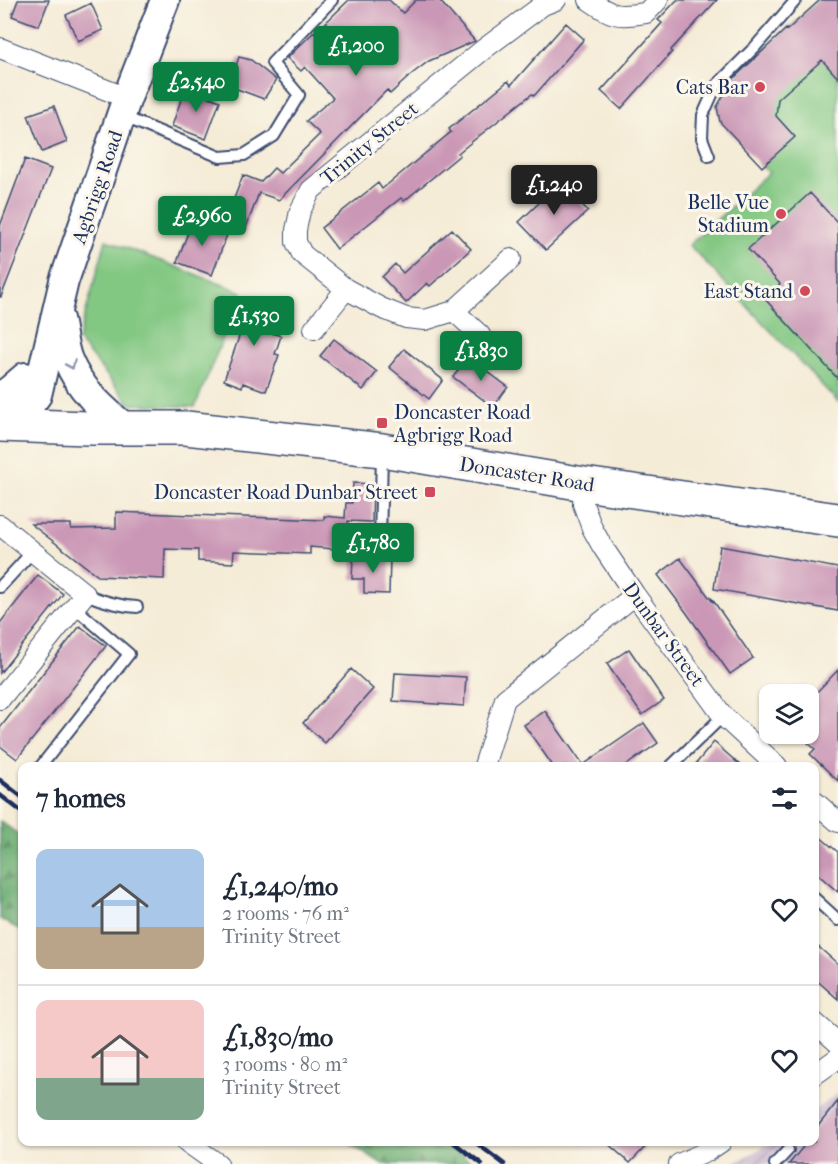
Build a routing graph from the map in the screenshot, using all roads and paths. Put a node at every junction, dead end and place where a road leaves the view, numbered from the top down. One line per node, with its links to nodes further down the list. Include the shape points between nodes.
1 (165, 0): 8 (main road, Agbrigg Road)
2 (332, 0): 8 (lane, via 272,63 299,95 274,136 244,155 220,157)
3 (556, 0): 11 (street, Trinity Street, via 543,5 484,49 311,190 300,211 296,242 302,254)
4 (589, 0): 5 (street, via 609,14 624,16 646,14)
5 (658, 0)
6 (796, 0): 9 (lane, via 716,86 703,115 702,138)
7 (0, 48): 8 (street)
8 (124, 107): 12 (main road, Agbrigg Road)
9 (709, 156)
10 (511, 259): 13 (street, Trinity Street)
11 (346, 289): 13 (street, Trinity Street, via 406,318 425,320); 14 (street)
12 (57, 308): 16 (main road, Agbrigg Road, via 25,377); 16 (main road, Agbrigg Road, via 37,395 24,412); 17 (main road, one-way to 17, via 67,359 77,378 93,400)
13 (454, 311): 15 (street)
14 (314, 329)
15 (480, 335)
16 (0, 419): 17 (highway, Doncaster Road)
17 (125, 428): 18 (highway, Doncaster Road, via 186,428)
18 (382, 450): 19 (highway, Doncaster Road); 22 (lane, via 380,543)
19 (584, 484): 20 (highway, Doncaster Road); 25 (street, Dunbar Street, via 583,504 592,528)
20 (838, 520)
21 (0, 525): 23 (street)
22 (358, 545)
23 (33, 550): 24 (lane); 26 (street)
24 (0, 587)
25 (636, 596): 29 (street, Dunbar Street); 31 (street, via 505,699)
26 (80, 601): 27 (lane); 28 (street); 30 (lane, via 129,654)
27 (137, 607)
28 (0, 699)
29 (723, 716): 32 (lane); 33 (street, Dunbar Street)
30 (44, 762)
31 (485, 762)
32 (675, 762)
33 (773, 762)
34 (819, 805): 35 (street)
35 (838, 822)
36 (819, 903): 37 (lane)
37 (838, 920)
38 (819, 1026): 39 (street)
39 (838, 1043)
40 (838, 1058): 41 (street)
41 (819, 1071)
42 (193, 1146): 45 (street)
43 (706, 1146): 46 (street)
44 (788, 1150): 47 (lane)
45 (218, 1164)
46 (679, 1164)
47 (775, 1164)

